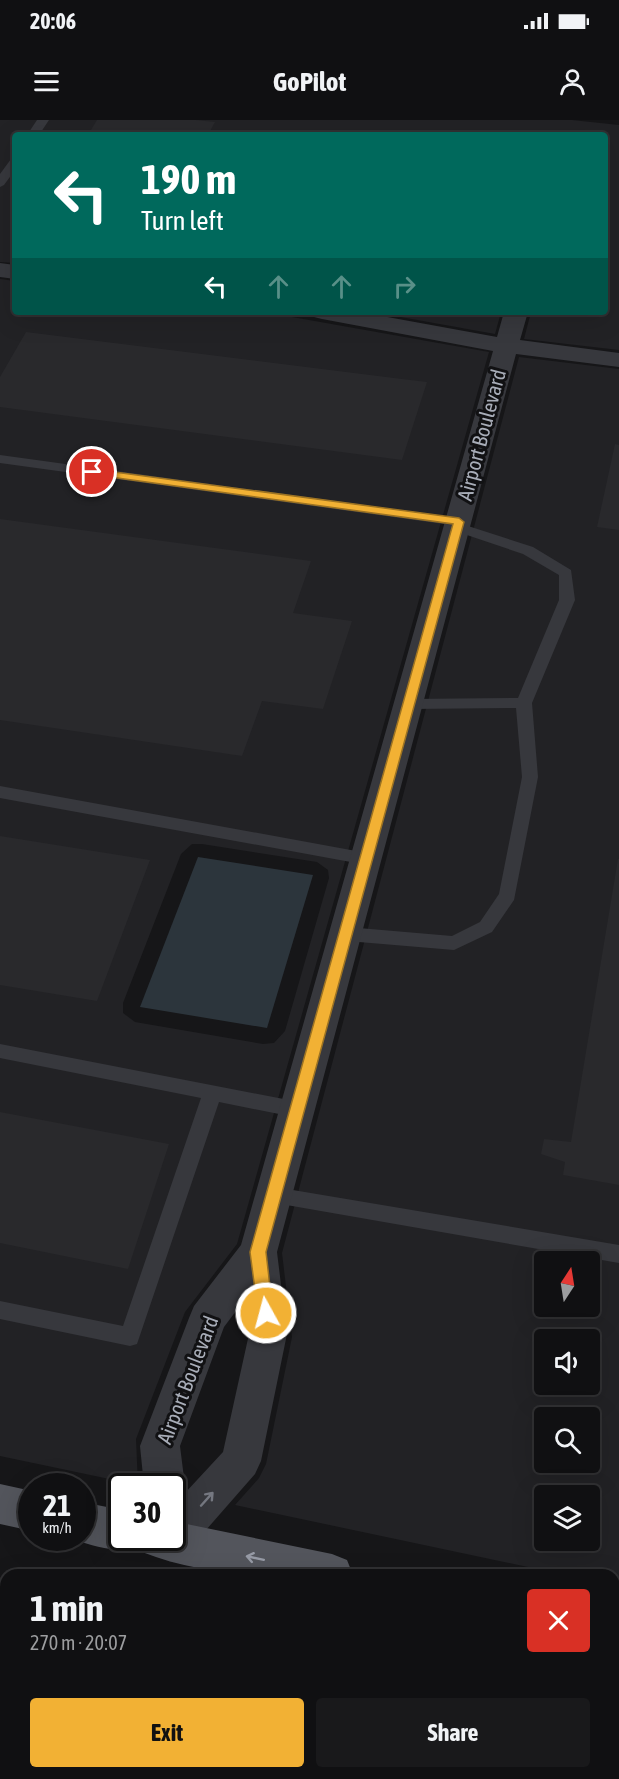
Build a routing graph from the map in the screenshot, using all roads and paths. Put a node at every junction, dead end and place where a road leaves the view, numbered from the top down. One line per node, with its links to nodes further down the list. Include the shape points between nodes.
1 (12, 165): 2 (lane)
2 (0, 183)
3 (338, 315): 5 (street)
4 (515, 315): 5 (street, Airport Boulevard)
5 (507, 346): 6 (street); 8 (street, Airport Boulevard)
6 (619, 360)
7 (0, 459): 8 (lane)
8 (458, 525): 9 (lane, via 549,559 566,573 567,600); 10 (street, Airport Boulevard)
9 (524, 703): 10 (lane); 13 (lane, via 530,777 508,896 486,927 454,943)
10 (409, 704): 12 (street, Airport Boulevard)
11 (0, 792): 12 (lane)
12 (367, 859): 13 (street, Airport Boulevard)
13 (347, 934): 16 (street, Airport Boulevard)
14 (0, 1051): 15 (lane)
15 (212, 1093): 16 (lane); 20 (lane, via 130,1337)
16 (299, 1110): 17 (street, Airport Boulevard)
17 (275, 1195): 18 (street, Airport Boulevard); 19 (lane)
18 (258, 1252): 21 (street, Airport Boulevard, via 208,1318 160,1446); 24 (street, Airport Boulevard, one-way to 18, via 241,1461 268,1334)
19 (619, 1254)
20 (0, 1310)
21 (163, 1473)
22 (0, 1504): 23 (main road)
23 (18, 1508)
24 (186, 1517)
25 (186, 1542): 26 (main road, one-way to 25)
26 (305, 1569)

